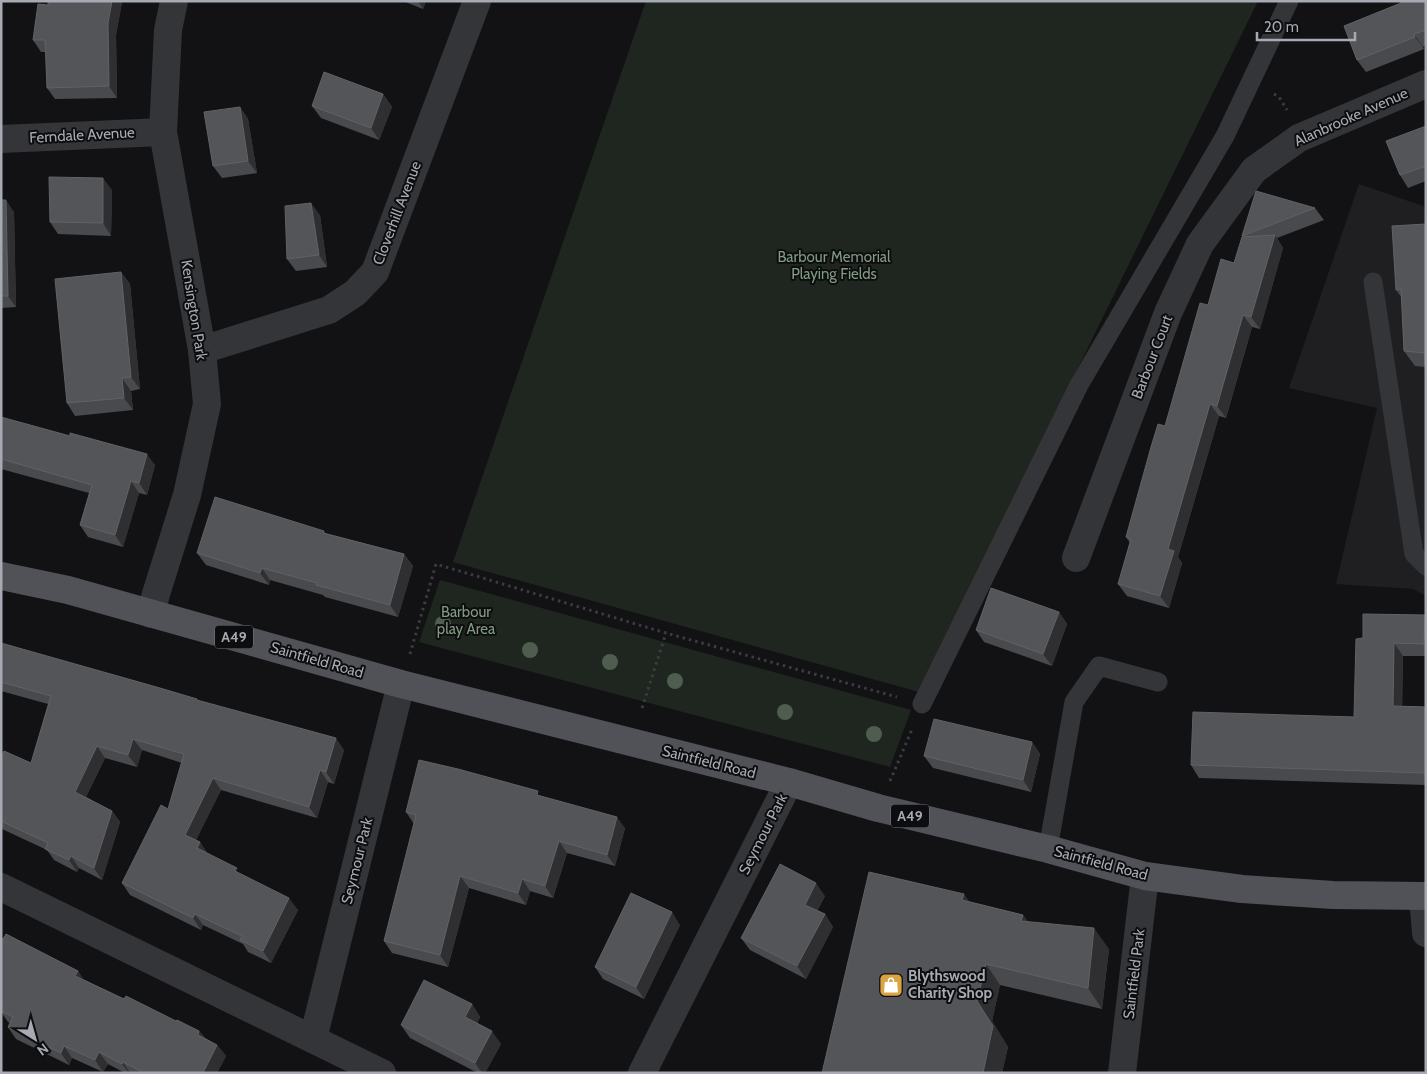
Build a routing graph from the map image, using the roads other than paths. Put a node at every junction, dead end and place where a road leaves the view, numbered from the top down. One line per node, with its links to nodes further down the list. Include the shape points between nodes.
1 (174, 1): 5 (street, Kensington Park, via 168,30)
2 (477, 1): 9 (street, Cloverhill Avenue, via 375,272 355,293 329,310)
3 (1289, 1): 16 (lane, via 1225,136 1079,385)
4 (1426, 84): 7 (street, Alanbrooke Avenue, via 1299,138)
5 (163, 132): 6 (street, Ferndale Avenue); 9 (street, Kensington Park)
6 (1, 139)
7 (1254, 170): 10 (street, Barbour Court, via 1200,244 1168,313)
8 (1372, 282): 11 (lane, via 1414,554)
9 (202, 350): 13 (street, Kensington Park, via 207,404 187,495)
10 (1076, 558)
11 (1426, 566)
12 (1, 576): 13 (main road, Saintfield Road / A49, via 68,590)
13 (151, 614): 15 (main road, Saintfield Road / A49)
14 (1158, 682): 18 (lane, via 1099,666 1074,702)
15 (402, 684): 17 (main road, Saintfield Road / A49); 23 (street, Seymour Park)
16 (922, 704)
17 (789, 782): 18 (main road, Saintfield Road / A49, via 878,808); 25 (street, Seymour Park)
18 (1048, 849): 19 (main road, Saintfield Road / A49)
19 (1145, 876): 21 (main road, Saintfield Road / A49, via 1242,889); 26 (street, Saintfield Park)
20 (1, 887): 23 (street)
21 (1424, 896): 22 (street)
22 (1426, 933)
23 (313, 1039): 24 (street)
24 (382, 1073)
25 (642, 1073)
26 (1122, 1073)

